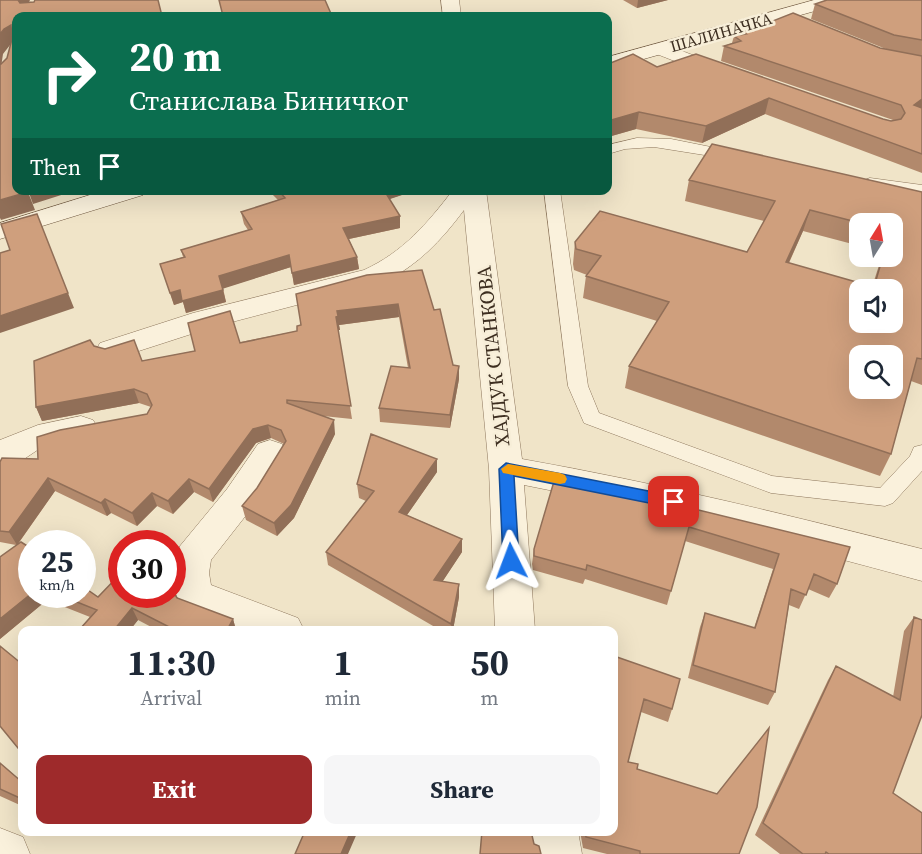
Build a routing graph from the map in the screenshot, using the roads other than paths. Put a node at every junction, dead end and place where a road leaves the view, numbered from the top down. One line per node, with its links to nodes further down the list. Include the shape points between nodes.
1 (834, 0): 2 (street, ШАЛИНАЧКА)
2 (780, 15): 3 (street); 4 (street, ШАЛИНАЧКА)
3 (807, 27)
4 (661, 50): 5 (street, ШАЛИНАЧКА); 6 (street)
5 (612, 62)
6 (746, 81)
7 (612, 149): 8 (lane, via 627,144 683,145)
8 (749, 159)
9 (850, 180): 10 (lane)
10 (922, 190)
11 (118, 195): 15 (street)
12 (462, 195): 16 (street, via 434,234 391,269 203,320)
13 (475, 195): 21 (street, ХАЈДУК СТАНКОВА)
14 (553, 195): 19 (lane, via 578,386 591,418 771,484 885,497)
15 (0, 231)
16 (111, 350)
17 (116, 422): 20 (street, via 26,441)
18 (270, 453): 23 (street, via 194,556 189,572 190,585 197,597)
19 (922, 453)
20 (0, 458)
21 (506, 469): 22 (street, via 744,518); 24 (street, ХАЈДУК СТАНКОВА)
22 (922, 566)
23 (273, 626)
24 (515, 626)
25 (555, 836): 28 (street)
26 (0, 852): 27 (street)
27 (6, 854)
28 (558, 854)

